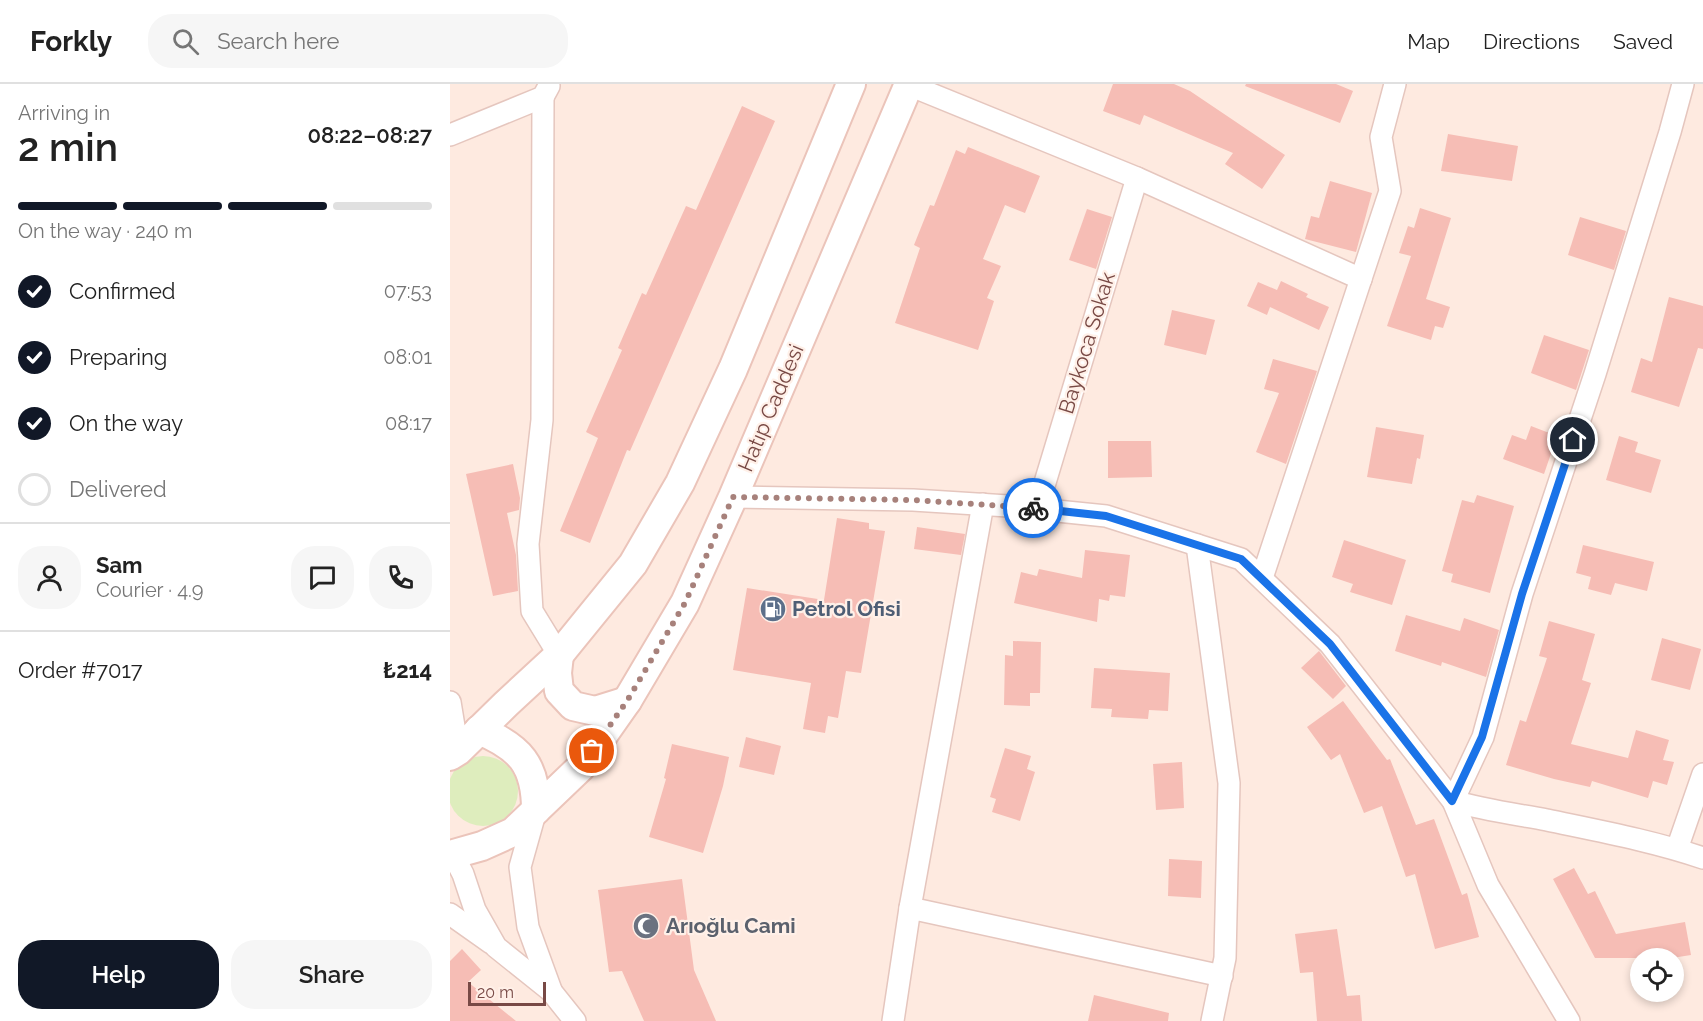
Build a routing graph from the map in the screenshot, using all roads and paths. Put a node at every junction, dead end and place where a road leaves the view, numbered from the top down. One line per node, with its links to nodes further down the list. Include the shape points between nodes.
1 (852, 84): 14 (main road, via 733,369 680,483 633,564)
2 (909, 84): 7 (street); 9 (main road, Hatıp Caddesi)
3 (1395, 84): 8 (street, via 1381,137 1390,191)
4 (1683, 84): 20 (street, via 1595,374 1522,594 1482,737)
5 (546, 90): 6 (street); 14 (street, via 542,420 528,544 532,611)
6 (450, 135)
7 (1137, 178): 8 (street); 11 (street, Baykoca Sokak)
8 (1361, 279): 13 (street)
9 (733, 497): 10 (street); 15 (main road, Hatıp Caddesi, via 685,603)
10 (983, 504): 11 (street); 25 (street)
11 (1037, 509): 12 (street, via 1106,516)
12 (1197, 545): 13 (street, via 1241,559); 28 (street, via 1229,783)
13 (1262, 578): 20 (street, via 1330,644)
14 (559, 655): 15 (main road, via 559,691 573,706 595,711); 17 (main road)
15 (627, 701): 21 (main road, Hatıp Caddesi, via 580,768)
16 (450, 702): 18 (street)
17 (479, 730): 18 (main road); 21 (main road, via 521,756 532,773)
18 (454, 754)
19 (1703, 774): 22 (street)
20 (1452, 801): 22 (street); 33 (street, via 1488,885)
21 (536, 810): 23 (main road, Hatıp Caddesi, via 513,832 482,846); 29 (street, via 520,867 528,927)
22 (1677, 849): 24 (street)
23 (451, 853): 27 (street)
24 (1703, 858)
25 (910, 908): 28 (street); 31 (street)
26 (450, 914): 27 (street)
27 (496, 947): 29 (street)
28 (1222, 976): 32 (street)
29 (551, 991): 30 (street)
30 (575, 1021)
31 (893, 1021)
32 (1212, 1021)
33 (1569, 1021)

